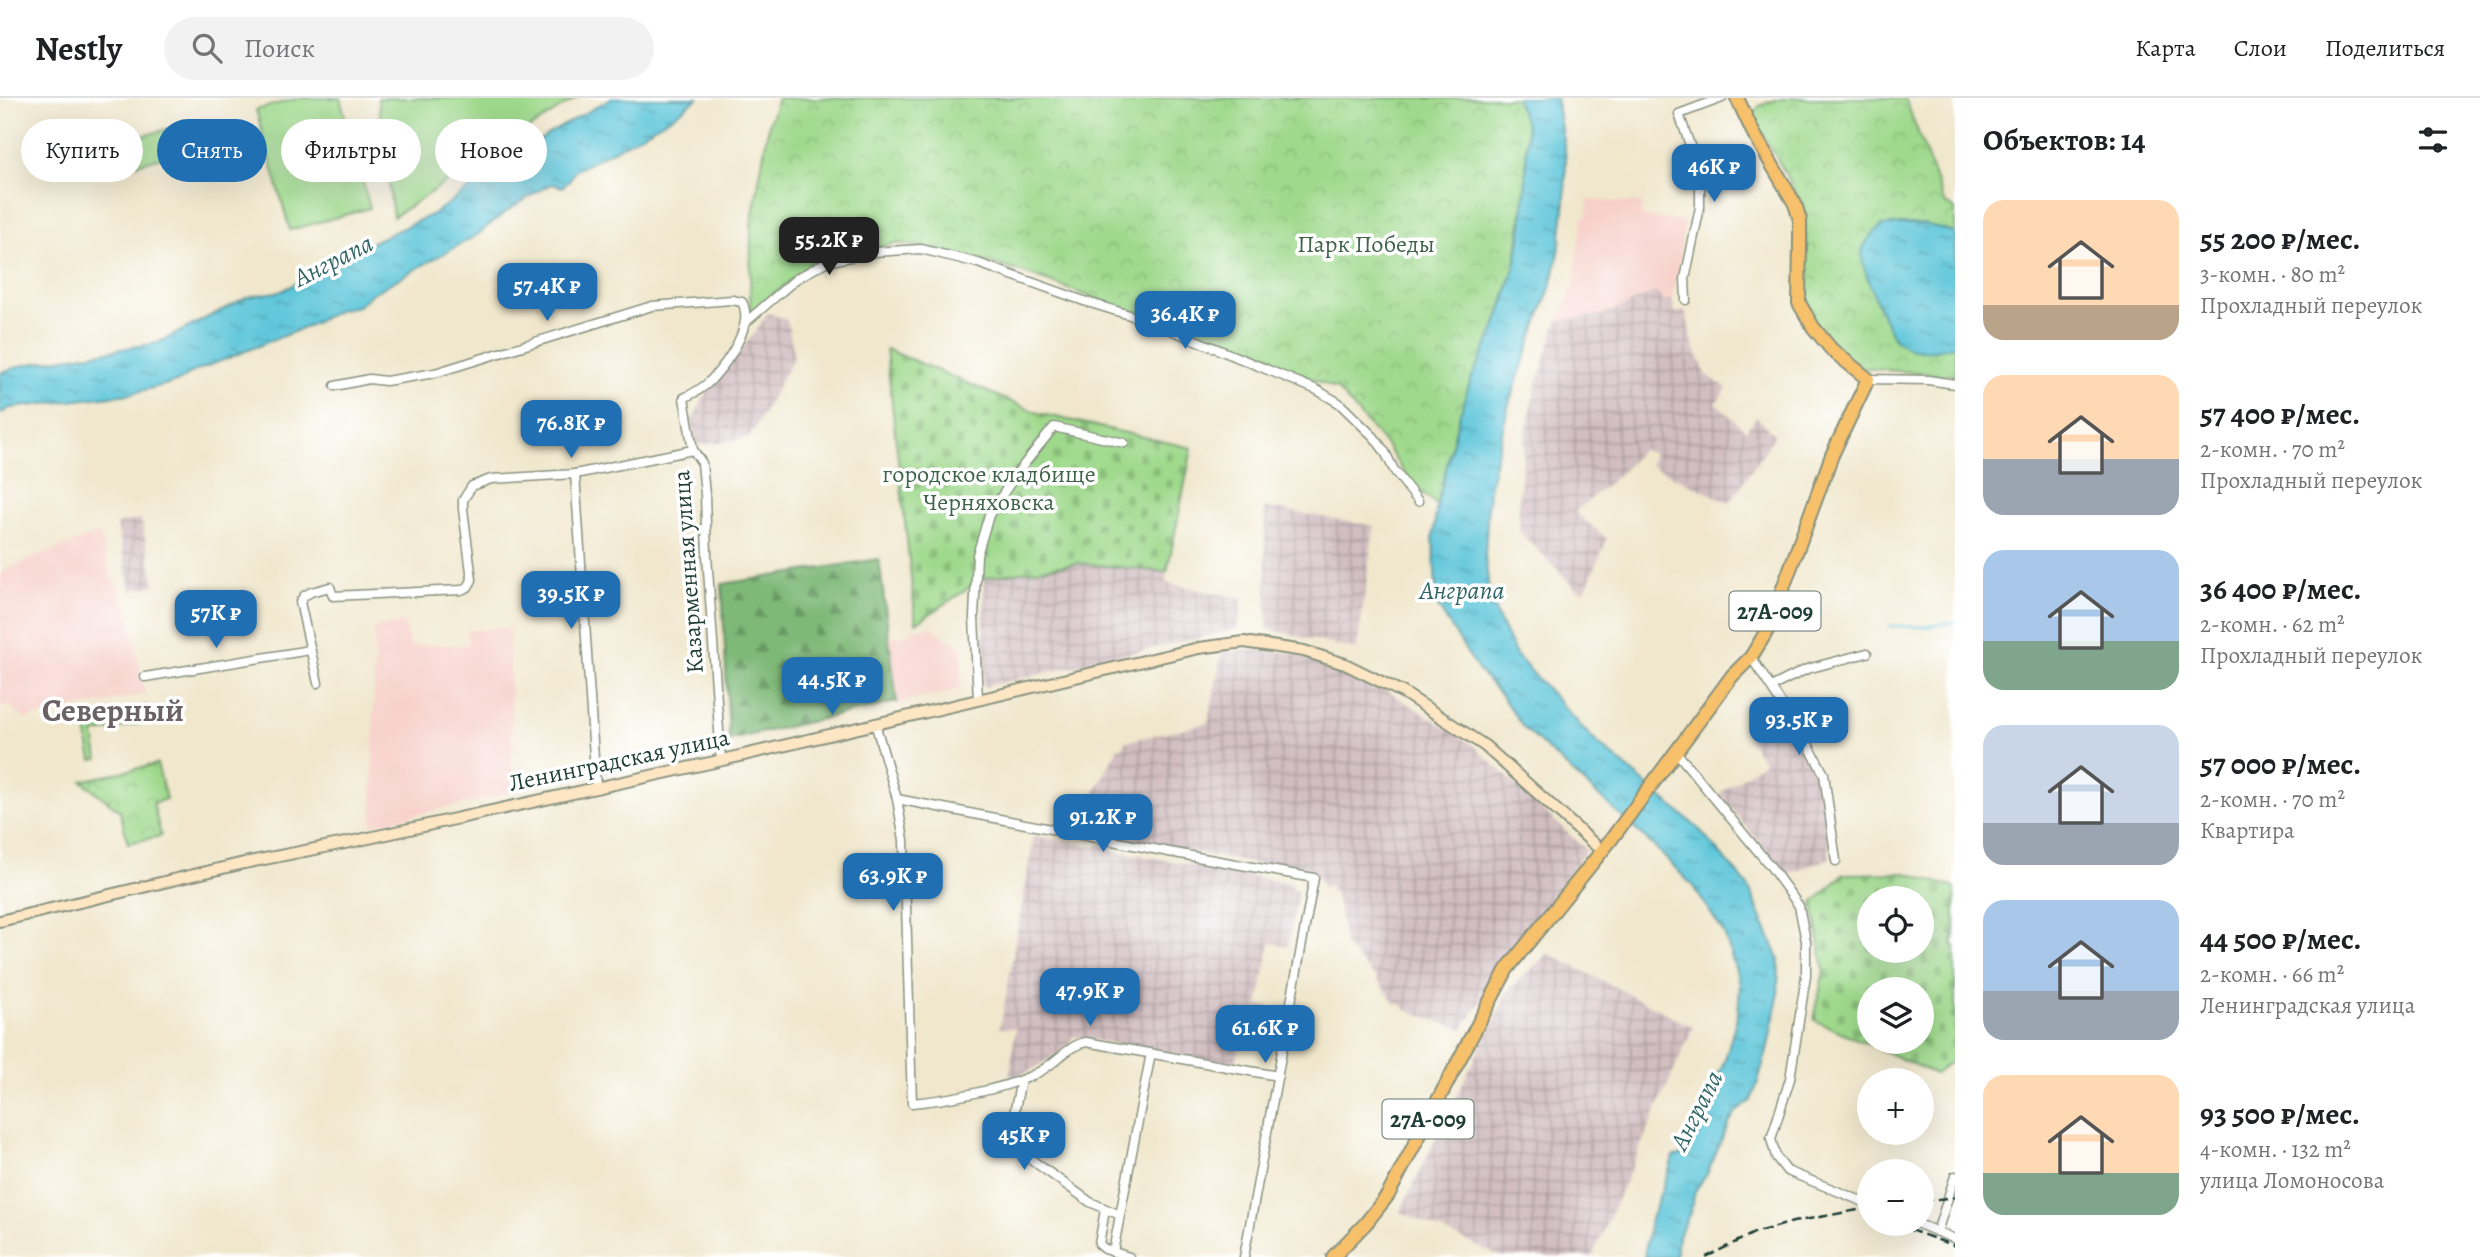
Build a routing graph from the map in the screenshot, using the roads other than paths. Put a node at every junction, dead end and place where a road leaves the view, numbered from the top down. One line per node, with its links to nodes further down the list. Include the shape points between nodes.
1 (1722, 98): 3 (street, via 1679,114 1700,187 1685,279)
2 (1737, 98): 5 (main road, via 1796,204 1800,220 1799,303 1832,350)
3 (1686, 300)
4 (746, 322): 7 (street, via 742,302 732,300 652,306 435,373); 9 (street, via 736,346 711,380 684,398); 11 (street, via 796,279 826,262 902,248 978,263 1149,321 1317,390 1339,403 1374,437)
5 (1868, 379): 6 (street); 14 (main road, 27А-009, via 1832,455 1768,629)
6 (1955, 384)
7 (335, 386)
8 (1125, 443): 18 (street, via 1054,426 989,515 977,555)
9 (693, 450): 10 (street, Казарменная улица); 21 (street, Казарменная улица, via 704,475)
10 (575, 474): 12 (street, Казарменная улица, via 491,479 466,492 463,509 472,580 468,587 333,596 330,586 311,592 300,601); 22 (street)
11 (1418, 501)
12 (310, 650): 15 (street); 16 (street)
13 (1867, 653): 17 (street, via 1807,669)
14 (1751, 657): 17 (street); 20 (main road, 27А-009)
15 (145, 677)
16 (318, 683)
17 (1771, 687): 25 (street, via 1824,774)
18 (978, 699): 19 (street, Ленинградская улица); 24 (street, Ленинградская улица, via 1199,648 1244,642 1304,651 1345,664 1404,693 1485,746)
19 (875, 723): 21 (street, Ленинградская улица); 23 (street)
20 (1677, 753): 24 (main road, 27А-009); 31 (street, via 1799,905 1806,976 1790,1079 1771,1139 1776,1157 1787,1171)
21 (720, 760): 22 (street, Ленинградская улица)
22 (596, 787): 26 (street, Ленинградская улица)
23 (897, 799): 28 (street, via 1314,878); 29 (street, via 904,840 912,1103)
24 (1602, 851): 40 (main road, 27А-009, via 1507,969 1388,1195)
25 (1836, 861)
26 (0, 920)
27 (1151, 1054): 28 (street); 29 (street, via 1081,1043); 33 (street)
28 (1278, 1076): 39 (street)
29 (1021, 1080): 32 (street, via 1011,1144)
30 (1955, 1176): 35 (street)
31 (1857, 1199)
32 (1105, 1210): 33 (street); 37 (street, via 1099,1244)
33 (1120, 1215): 37 (street)
34 (1934, 1231): 35 (street)
35 (1937, 1232): 36 (street)
36 (1955, 1239)
37 (1113, 1252): 38 (street)
38 (1129, 1257)
39 (1244, 1257)
40 (1333, 1257)

